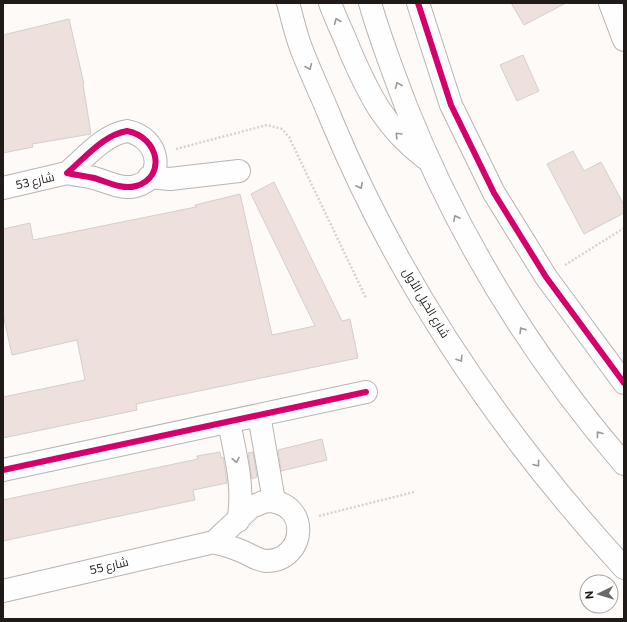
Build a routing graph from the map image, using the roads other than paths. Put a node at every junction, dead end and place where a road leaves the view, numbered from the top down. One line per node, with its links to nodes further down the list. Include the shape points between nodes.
1 (277, 3): 8 (street)
2 (288, 3): 8 (street, شارع الخيل الأول)
3 (330, 3): 9 (street, one-way to 3, via 403,140 378,109 366,88)
4 (370, 3): 9 (street, one-way to 4, via 389,64)
5 (418, 3): 14 (street, via 450,105 515,230 546,277)
6 (610, 3): 7 (street)
7 (624, 40)
8 (300, 44): 23 (street, شارع الخيل الأول, one-way to 23, via 354,174 388,241 427,308 514,436 562,497)
9 (428, 160): 18 (street, one-way to 9, via 562,387 524,333 457,220)
10 (239, 171): 12 (street, via 170,179)
11 (67, 173): 12 (street, via 129,188); 12 (street, via 104,140 118,132 127,131 142,135 155,155); 13 (street, شارع 53)
12 (150, 178)
13 (3, 188)
14 (624, 383)
15 (366, 392): 16 (street)
16 (259, 415): 17 (street); 20 (street)
17 (229, 422): 19 (street); 21 (street, one-way to 21, via 240,483)
18 (624, 464)
19 (3, 470)
20 (274, 501): 21 (street, via 258,503); 22 (street, via 289,508 298,521 299,529 289,552 274,560 258,559)
21 (238, 521): 22 (street)
22 (214, 542): 24 (street, شارع 55)
23 (624, 568)
24 (3, 591)

